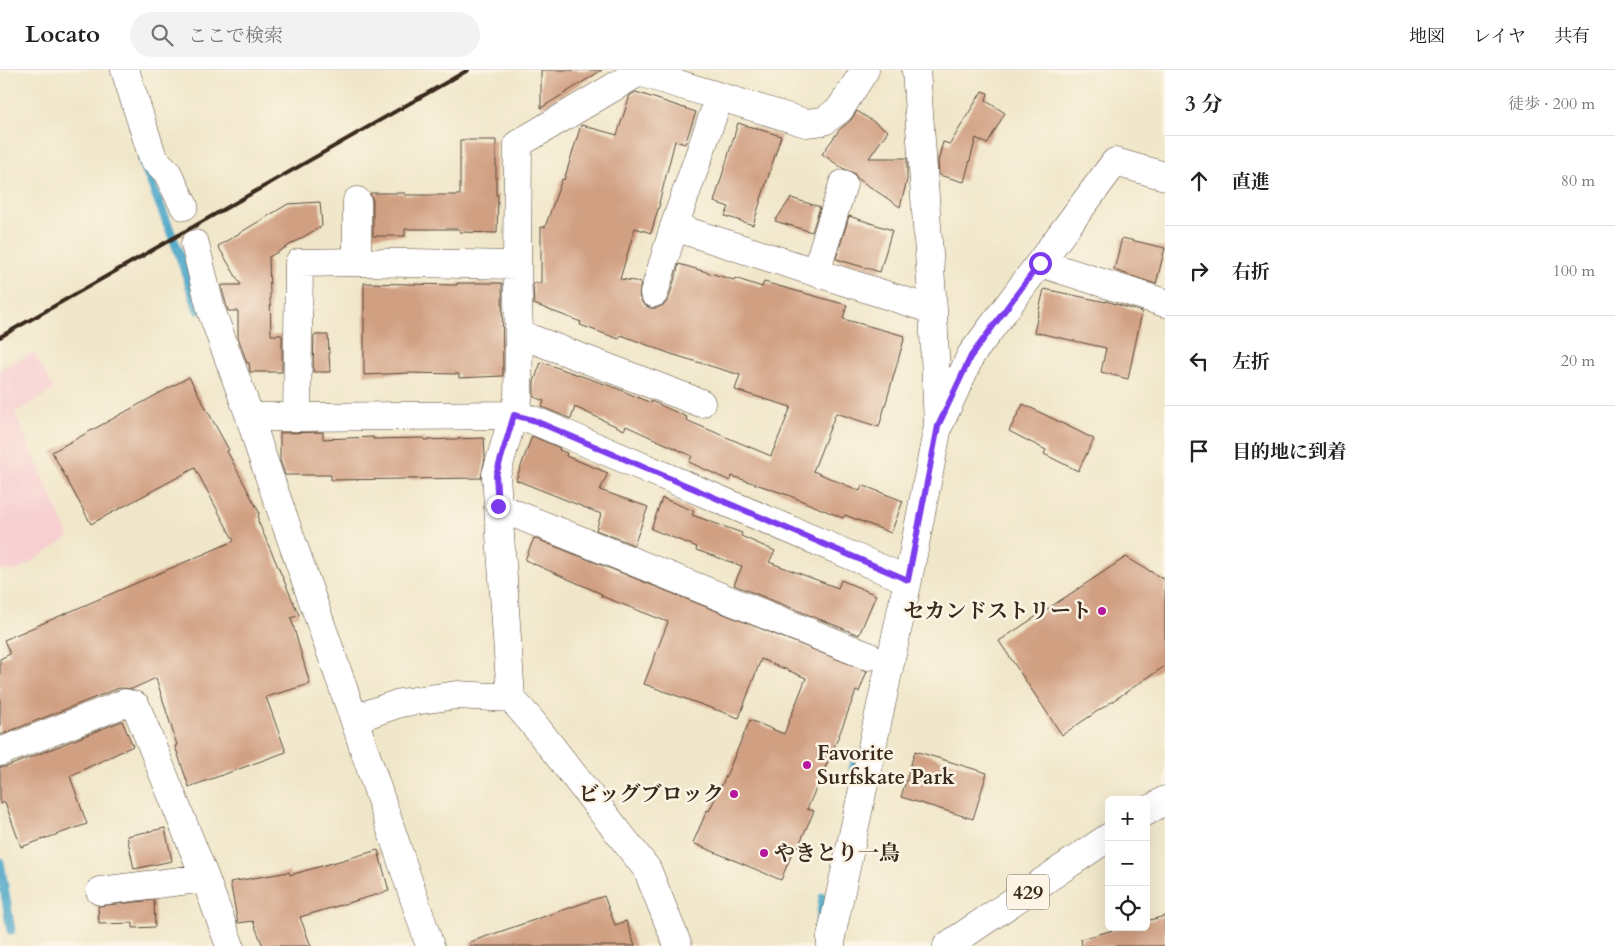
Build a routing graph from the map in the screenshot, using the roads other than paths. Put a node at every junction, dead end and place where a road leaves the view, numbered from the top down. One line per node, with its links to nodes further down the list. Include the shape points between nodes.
1 (125, 70): 8 (main road, via 153,158 167,172)
2 (866, 70): 4 (main road, via 840,109 824,121 806,123)
3 (916, 70): 17 (main road)
4 (719, 98): 9 (main road); 13 (main road, via 638,72 518,144)
5 (1165, 176): 12 (main road, via 1115,162)
6 (842, 184): 14 (main road)
7 (357, 201): 11 (main road)
8 (184, 206)
9 (674, 227): 14 (main road); 15 (main road)
10 (195, 244): 21 (main road, via 211,310)
11 (357, 262): 13 (main road); 22 (main road, via 299,263)
12 (1040, 263): 16 (main road); 23 (main road, via 971,356)
13 (517, 265): 18 (main road)
14 (816, 272): 17 (main road)
15 (654, 293)
16 (1165, 303)
17 (925, 307): 23 (main road)
18 (519, 334): 19 (main road); 20 (main road, via 518,399)
19 (701, 403)
20 (514, 415): 22 (main road); 24 (main road, via 496,475); 25 (main road, via 533,420)
21 (250, 417): 22 (main road); 28 (main road)
22 (297, 417)
23 (938, 426): 25 (main road)
24 (498, 506): 26 (main road); 27 (main road)
25 (900, 576): 39 (main road)
26 (868, 656)
27 (511, 698): 28 (main road, via 457,695 400,703); 38 (main road, via 647,869)
28 (354, 719): 37 (main road)
29 (0, 752): 33 (main road, via 125,704 136,706)
30 (1165, 800): 31 (main road)
31 (1150, 809)
32 (1105, 841): 35 (main road, 429)
33 (205, 878): 34 (main road); 36 (main road)
34 (100, 892)
35 (976, 936): 40 (main road, 429)
36 (230, 946)
37 (430, 946)
38 (678, 946)
39 (831, 946)
40 (947, 946)

